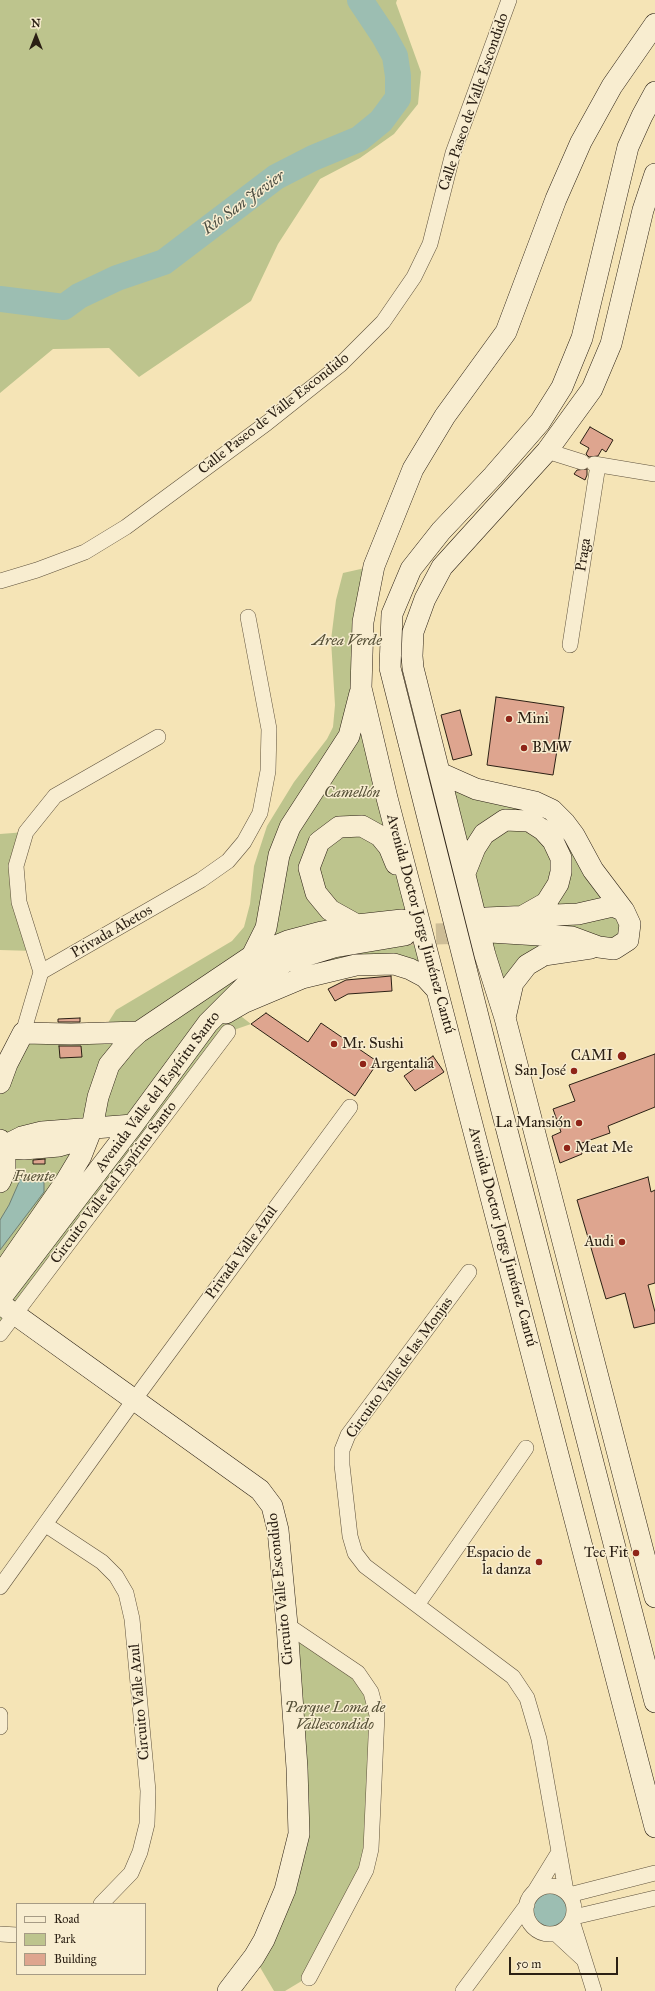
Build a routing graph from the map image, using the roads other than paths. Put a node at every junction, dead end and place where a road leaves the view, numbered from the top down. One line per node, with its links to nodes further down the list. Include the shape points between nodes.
1 (509, 0): 9 (street, Calle Paseo de Valle Escondido, via 453,153 430,244 414,276 383,322 334,370 126,527 85,552)
2 (655, 24): 12 (main road, Avenida Doctor Jorge Jiménez Cantú, via 612,86 581,142 556,199 506,332 444,416 413,468 374,566 363,622)
3 (655, 92): 25 (main road, Avenida Doctor Jorge Jiménez Cantú, via 628,147 582,338 562,387 540,422 410,569 392,614 390,668)
4 (655, 174): 5 (main road)
5 (649, 211): 6 (main road, via 611,344 592,389)
6 (547, 451): 7 (street); 14 (main road, via 442,567 425,599 413,632 413,668)
7 (591, 464): 8 (street); 11 (street, Praga)
8 (655, 474)
9 (0, 581)
10 (248, 617): 23 (street, Privada Abetos, via 269,729 268,771 260,812 244,842 228,861 201,880)
11 (570, 645)
12 (361, 688): 16 (main road, Avenida Doctor Jorge Jiménez Cantú, via 386,798); 22 (main road, via 349,736 290,827 279,855 266,928)
13 (158, 737): 23 (street, via 55,796 26,832 16,866 19,902)
14 (440, 774): 15 (main road); 17 (main road, via 476,789 535,802 552,810 574,835 593,870)
15 (465, 873): 18 (main road, via 484,834 505,820 529,821 543,830 554,841 561,858 561,872 558,884 546,903); 21 (main road)
16 (414, 901): 19 (main road, via 389,847 380,836 362,826 340,828 319,842 309,868 316,893 330,910); 24 (main road, Avenida Doctor Jorge Jiménez Cantú)
17 (624, 911): 18 (main road, via 613,906 578,914); 20 (main road, via 630,924 628,940 614,949)
18 (521, 918): 20 (main road, via 488,925 572,937)
19 (357, 926): 22 (main road, Avenida Valle del Espíritu Santo, via 288,941); 27 (main road, Avenida Valle del Espíritu Santo, via 403,927 285,962 250,981)
20 (599, 947): 26 (main road, via 544,955 526,964 513,983)
21 (485, 955): 25 (main road); 26 (main road)
22 (252, 956): 29 (main road, Avenida Valle del Espíritu Santo)
23 (42, 972): 30 (street)
24 (436, 989): 27 (main road, via 425,977 394,964 356,965 302,978 245,1002); 51 (main road, Avenida Doctor Jorge Jiménez Cantú)
25 (479, 1018): 48 (main road, Avenida Doctor Jorge Jiménez Cantú)
26 (505, 1018): 45 (main road)
27 (208, 1023): 33 (main road, Avenida Valle del Espíritu Santo)
28 (228, 1032): 39 (street, Circuito Valle del Espíritu Santo)
29 (133, 1037): 30 (main road, via 71,1034); 34 (main road, Avenida Valle del Espíritu Santo, via 109,1065 98,1097)
30 (21, 1039): 31 (main road)
31 (0, 1083)
32 (350, 1107): 41 (street, Privada Valle Azul)
33 (133, 1125): 34 (main road); 39 (main road, Avenida Valle del Espíritu Santo)
34 (92, 1128): 35 (main road, via 76,1141 59,1146 24,1149); 38 (main road, Avenida Valle del Espíritu Santo, via 81,1156 66,1181)
35 (0, 1145): 36 (main road, via 5,1172)
36 (0, 1182)
37 (469, 1272): 46 (street, Circuito Valle de las Monjas, via 348,1436 342,1450 350,1536 355,1553 365,1566)
38 (0, 1276)
39 (4, 1306): 40 (street, Circuito Valle del Espíritu Santo); 41 (main road, Circuito Valle Escondido)
40 (0, 1334)
41 (134, 1400): 43 (street); 47 (main road, Circuito Valle Escondido, via 260,1490 272,1506 278,1530)
42 (526, 1448): 46 (street)
43 (46, 1525): 44 (street); 58 (street, Circuito Valle Azul, via 102,1562 116,1576 126,1593 132,1619 148,1791 147,1824 140,1852 131,1873)
44 (0, 1587)
45 (655, 1597)
46 (417, 1605): 52 (street, Circuito Valle de las Monjas, via 513,1677 527,1698 539,1739)
47 (287, 1625): 67 (street, via 358,1674 372,1692 377,1715 371,1849 366,1870); 68 (main road, Circuito Valle Escondido, via 298,1768 299,1834 285,1890 264,1940)
48 (655, 1702)
49 (0, 1715): 50 (street)
50 (0, 1727)
51 (655, 1827)
52 (559, 1852): 56 (street); 60 (street, Circuito Valle de las Monjas)
53 (655, 1873): 60 (street)
54 (655, 1881): 60 (street)
55 (655, 1890): 60 (street)
56 (535, 1891): 59 (street); 60 (street, via 550,1886)
57 (655, 1898): 60 (street)
58 (102, 1903)
59 (527, 1905): 61 (street, via 527,1915); 65 (street)
60 (571, 1906): 63 (street, via 566,1929); 66 (street, Circuito Valle de las Monjas)
61 (535, 1929): 63 (street, via 545,1934); 65 (street)
62 (0, 1934): 64 (street)
63 (556, 1934): 66 (street)
64 (16, 1935)
65 (502, 1937): 69 (street)
66 (583, 1959): 70 (street, Circuito Valle de las Monjas)
67 (309, 1978)
68 (228, 1991)
69 (464, 1991)
70 (594, 1991)

